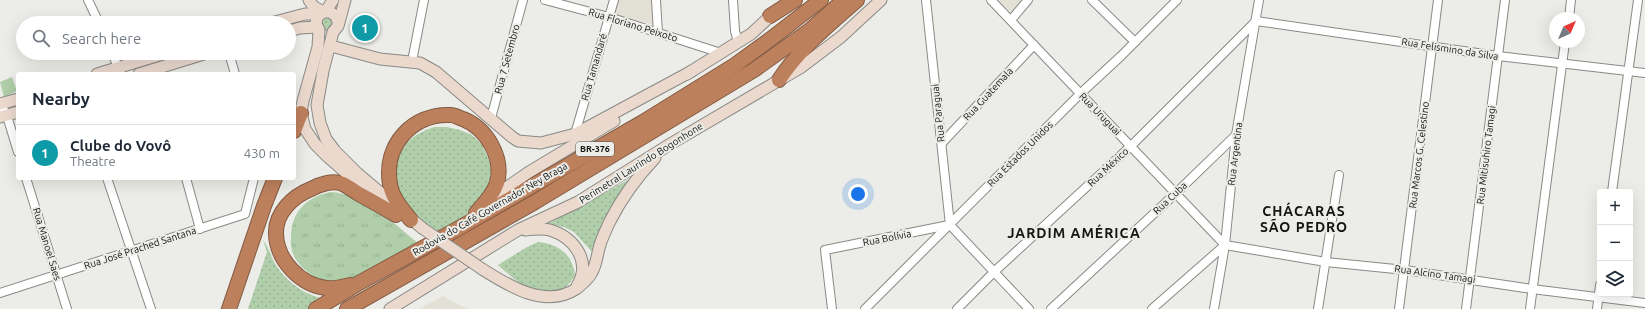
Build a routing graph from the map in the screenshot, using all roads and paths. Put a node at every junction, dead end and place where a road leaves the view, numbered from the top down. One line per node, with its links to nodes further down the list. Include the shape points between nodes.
1 (88, 0): 29 (street)
2 (309, 0): 28 (main road)
3 (333, 0): 28 (main road)
4 (345, 0): 35 (main road)
5 (424, 0): 52 (street)
6 (522, 0): 68 (street, Rua 7 Setembro)
7 (545, 0): 32 (street, Rua Floriano Peixoto)
8 (614, 0): 32 (street, Rua Tamandaré)
9 (656, 0): 38 (street)
10 (733, 0): 39 (street)
11 (788, 0): 31 (main road)
12 (795, 0): 31 (highway)
13 (821, 0): 88 (highway, Rodovia do Café Governador Ney Braga / BR-376, via 735,65)
14 (844, 0): 110 (highway, Rodovia do Café Governador Ney Braga / BR-376, via 810,30 754,70 535,202)
15 (857, 0): 61 (highway, via 810,43)
16 (881, 0): 61 (main road, Perimetral Laurindo Bogonhone, via 841,37 800,68)
17 (926, 0): 73 (street, Rua Paraguai)
18 (991, 0): 33 (street, Rua Uruguai)
19 (1028, 0): 33 (street)
20 (1092, 0): 40 (street)
21 (1177, 0): 40 (street, Rua Estados Unidos)
22 (1259, 0): 34 (street, Rua Argentina)
23 (1438, 0): 43 (street, Rua Marcos G. Celestino)
24 (1505, 0): 46 (street, Rua Mitisuhiro Tamagi)
25 (1571, 0): 27 (street)
26 (1638, 0): 56 (street)
27 (1570, 12)
28 (323, 13): 30 (main road); 35 (main road, via 333,13 336,16); 37 (main road, via 316,21)
29 (96, 16)
30 (296, 16)
31 (770, 16): 39 (main road)
32 (608, 17): 38 (street, Rua Floriano Peixoto); 70 (street, Rua Tamandaré)
33 (1011, 20): 41 (street, Rua Uruguai)
34 (1256, 21): 43 (street, Rua Felismino da Silva); 71 (street, Rua Argentina); 74 (street, Rua México)
35 (336, 27): 37 (main road, via 324,33); 42 (main road)
36 (296, 29): 37 (main road)
37 (318, 29): 66 (main road, via 318,47)
38 (658, 34): 45 (street, Rua Floriano Peixoto)
39 (738, 42): 45 (main road)
40 (1135, 42): 62 (street, Rua Estados Unidos)
41 (1034, 45): 62 (street, Rua Uruguai); 73 (street, Rua Guatemala)
42 (331, 46): 52 (main road, via 380,59); 86 (main road, via 323,71 317,105 326,139 357,173)
43 (1432, 46): 46 (street, Rua Felismino da Silva); 94 (street, Rua Marcos G. Celestino)
44 (1564, 48): 53 (street)
45 (721, 53): 55 (main road)
46 (1498, 56): 53 (street, Rua Felismino da Silva); 97 (street, Rua Mitisuhiro Tamagi)
47 (115, 60): 54 (street)
48 (145, 60): 54 (main road)
49 (151, 60): 58 (street)
50 (188, 60): 58 (main road)
51 (231, 60): 59 (street)
52 (412, 61): 68 (main road, via 436,72)
53 (1563, 64): 56 (street, Rua Felismino da Silva); 99 (street)
54 (120, 70): 57 (main road)
55 (692, 71): 70 (main road); 84 (main road, via 529,172)
56 (1628, 71): 60 (street, Rua Felismino da Silva); 82 (street)
57 (108, 72)
58 (155, 72)
59 (234, 72)
60 (1645, 73)
61 (779, 80): 72 (main road, Perimetral Laurindo Bogonhone)
62 (1080, 94): 74 (street, Rua Uruguai); 87 (street, Rua Estados Unidos)
63 (16, 100): 64 (main road)
64 (1, 104): 67 (street)
65 (16, 113): 67 (main road)
66 (301, 113): 69 (highway); 85 (main road, via 305,129 316,144 360,187)
67 (3, 116): 75 (street)
68 (491, 118): 70 (main road, via 518,141 541,143)
69 (296, 127)
70 (575, 134)
71 (1236, 135): 83 (street, Rua Cuba); 91 (street, Rua Argentina)
72 (672, 143): 90 (main road, Perimetral Laurindo Bogonhone, via 578,202); 100 (main road, via 643,171 624,197 604,234 592,272)
73 (942, 143): 87 (street, Rua Paraguai)
74 (1130, 146): 83 (street, Rua Uruguai); 95 (street, Rua México)
75 (16, 147)
76 (1339, 175): 93 (street)
77 (27, 180): 96 (street, Rua Manoel Saes)
78 (108, 180): 92 (street)
79 (187, 180): 89 (street)
80 (254, 180): 89 (street, Rua José Prached Santana, via 245,214)
81 (275, 180): 108 (highway)
82 (1612, 189)
83 (1175, 194): 91 (street, Rua Uruguai); 116 (street, Rua Cuba)
84 (487, 202): 86 (highway, via 493,193 498,175 498,165 489,140 477,126 452,115 430,118 410,127 396,143 390,156 390,184 395,199); 88 (highway)
85 (396, 215): 86 (main road); 98 (highway, via 342,184 330,183 302,192 285,206 276,234 284,260 292,270 304,280 325,288)
86 (417, 224): 100 (main road, bridge, via 519,292 549,299 564,297)
87 (950, 225): 95 (street); 112 (street, Rua Bolívia, via 825,250); 113 (street, Rua Estados Unidos)
88 (461, 227): 98 (highway, Rodovia do Café Governador Ney Braga / BR-376)
89 (200, 229): 92 (street, Rua José Prached Santana)
90 (518, 230): 100 (main road, via 549,230 573,244 583,265); 111 (main road, Perimetral Laurindo Bogonhone)
91 (1225, 245): 93 (street, Rua Alcino Tamagi); 117 (street); 118 (street, Rua Argentina)
92 (132, 250): 96 (street, Rua José Prached Santana); 107 (street)
93 (1326, 262): 94 (street, Rua Alcino Tamagi); 119 (street)
94 (1405, 270): 97 (street, Rua Alcino Tamagi); 120 (street, Rua Marcos G. Celestino)
95 (995, 271): 114 (street, Rua México); 115 (street)
96 (56, 274): 101 (street, Rua José Prached Santana); 106 (street, Rua Manoel Saes)
97 (1470, 279): 99 (street, Rua Alcino Tamagi); 121 (street, Rua Mitisuhiro Tamagi)
98 (358, 283): 109 (highway, Rodovia do Café Governador Ney Braga / BR-376)
99 (1532, 289): 102 (street, Rua Alcino Tamagi); 122 (street)
100 (574, 291)
101 (0, 293)
102 (1597, 296)
103 (1599, 297): 123 (street)
104 (1607, 297): 105 (street, Rua Alcino Tamagi)
105 (1645, 302)
106 (68, 309)
107 (150, 309)
108 (229, 309)
109 (316, 309)
110 (347, 309)
111 (390, 309)
112 (832, 309)
113 (865, 309)
114 (957, 309)
115 (1029, 309)
116 (1051, 309)
117 (1152, 309)
118 (1214, 309)
119 (1318, 309)
120 (1399, 309)
121 (1466, 309)
122 (1530, 309)
123 (1597, 309)

